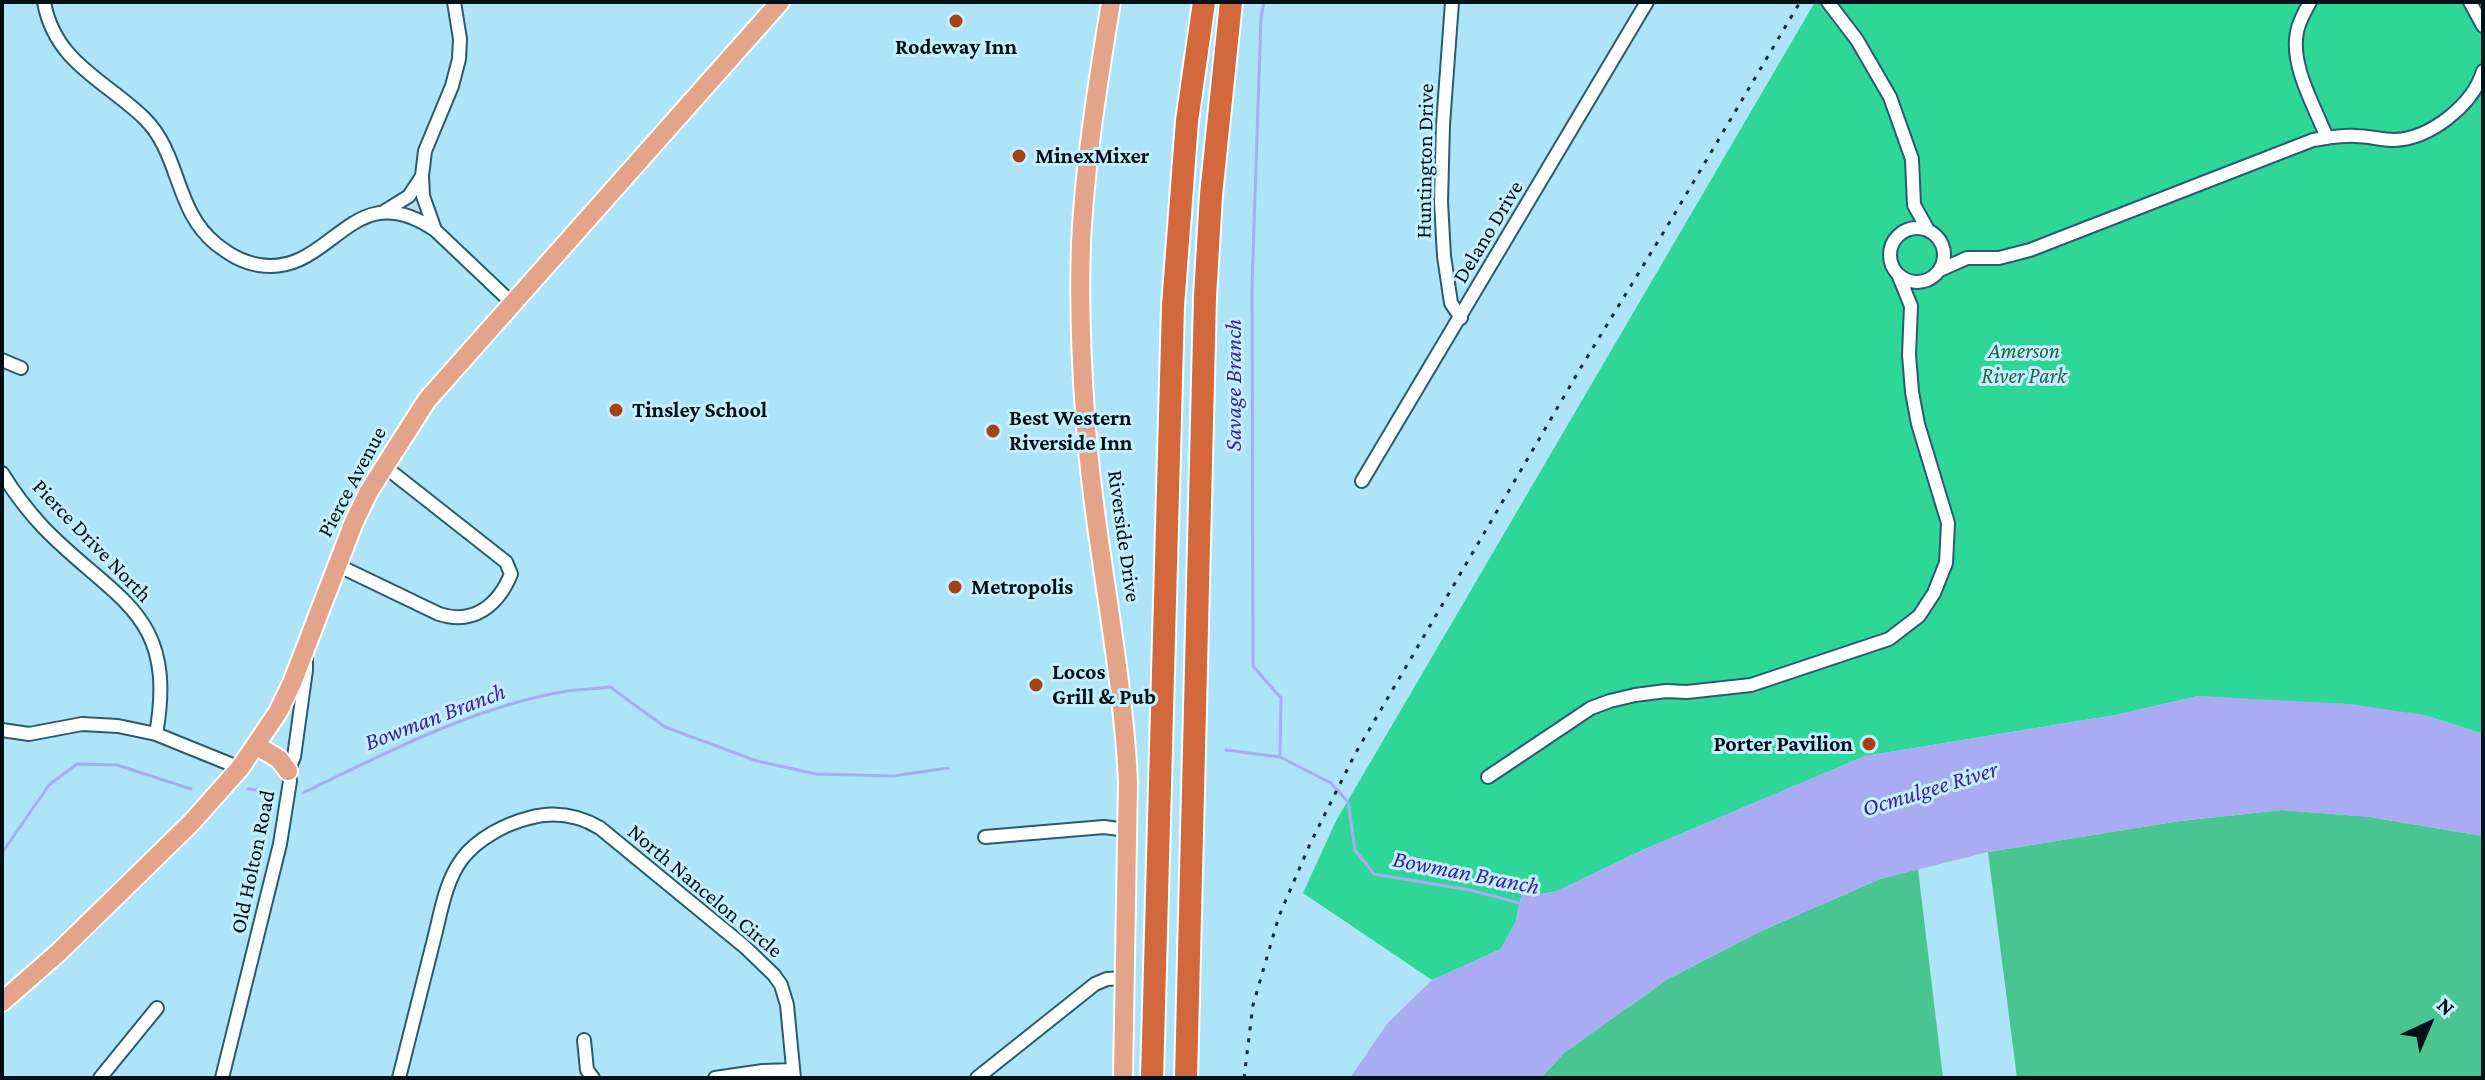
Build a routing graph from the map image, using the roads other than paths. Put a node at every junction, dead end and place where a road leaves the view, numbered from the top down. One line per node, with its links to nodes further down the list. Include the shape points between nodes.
1 (44, 2): 17 (street, via 67,55 150,124 166,150 184,203 198,226 227,253 260,265 290,263 309,256 353,222)
2 (454, 2): 15 (street, via 459,59 425,151)
3 (780, 2): 26 (main road, Pierce Avenue)
4 (1111, 2): 42 (main road, Riverside Drive, via 1089,154 1081,326 1092,490 1124,714)
5 (1204, 2): 56 (highway, via 1187,121 1173,306)
6 (1231, 2): 57 (highway, via 1205,297)
7 (1452, 2): 28 (street, Huntington Drive, via 1441,202 1451,303)
8 (1647, 2): 28 (street, Delano Drive)
9 (1828, 2): 16 (street, via 1890,97 1912,159)
10 (2310, 2): 14 (street, via 2296,49)
11 (2470, 2): 12 (street)
12 (2483, 26)
13 (2483, 71): 14 (street, via 2473,92 2444,122 2404,139)
14 (2327, 138): 22 (street, via 2030,250 1999,258)
15 (422, 176): 17 (street, via 409,196); 18 (street)
16 (1914, 205): 19 (street); 20 (street)
17 (383, 213): 18 (street, via 400,213)
18 (435, 230): 26 (street)
19 (1928, 230): 20 (street, via 1918,227); 21 (street)
20 (1898, 235): 24 (street, via 1890,254)
21 (1942, 243): 22 (street); 23 (street)
22 (1967, 258): 23 (street)
23 (1940, 270): 25 (street)
24 (1898, 274): 25 (street, via 1917,283); 27 (street)
25 (1928, 281): 27 (street)
26 (513, 304): 31 (main road, Pierce Avenue, via 427,400)
27 (1911, 306): 41 (street, via 1912,392 1948,523 1946,563 1919,616 1889,639 1751,685 1635,695 1591,708)
28 (1461, 318): 33 (street, Delano Drive)
29 (2, 360): 30 (street)
30 (21, 368)
31 (384, 466): 34 (main road, Pierce Avenue); 34 (street, via 506,562 511,574 507,584 477,615 453,619)
32 (2, 473): 37 (street, Pierce Drive North, via 43,526 119,593 145,625 160,670)
33 (1362, 481)
34 (337, 565): 35 (main road, Pierce Avenue)
35 (306, 652): 38 (main road, Pierce Avenue); 40 (street, Old Holton Road)
36 (2, 730): 37 (street, via 29,734 82,724)
37 (156, 734): 39 (street)
38 (257, 746): 39 (main road, Pierce Avenue); 40 (main road)
39 (240, 768): 45 (main road, Pierce Avenue, via 172,842)
40 (288, 771): 50 (street, Old Holton Road, via 280,844)
41 (1488, 777)
42 (1127, 830): 43 (street, via 1104,827); 44 (main road, Riverside Drive)
43 (985, 837)
44 (1126, 978): 54 (street, via 1095,984); 55 (main road, Riverside Drive)
45 (2, 1002)
46 (157, 1008): 49 (street)
47 (584, 1040): 52 (street)
48 (793, 1074): 51 (street, North Nancelon Circle, via 787,1005 774,975 600,828 585,819 554,814 511,822 462,858 447,891); 53 (street, via 763,1071)
49 (100, 1078)
50 (222, 1078)
51 (399, 1078)
52 (593, 1078)
53 (715, 1078)
54 (977, 1078)
55 (1123, 1078)
56 (1152, 1078)
57 (1186, 1078)

